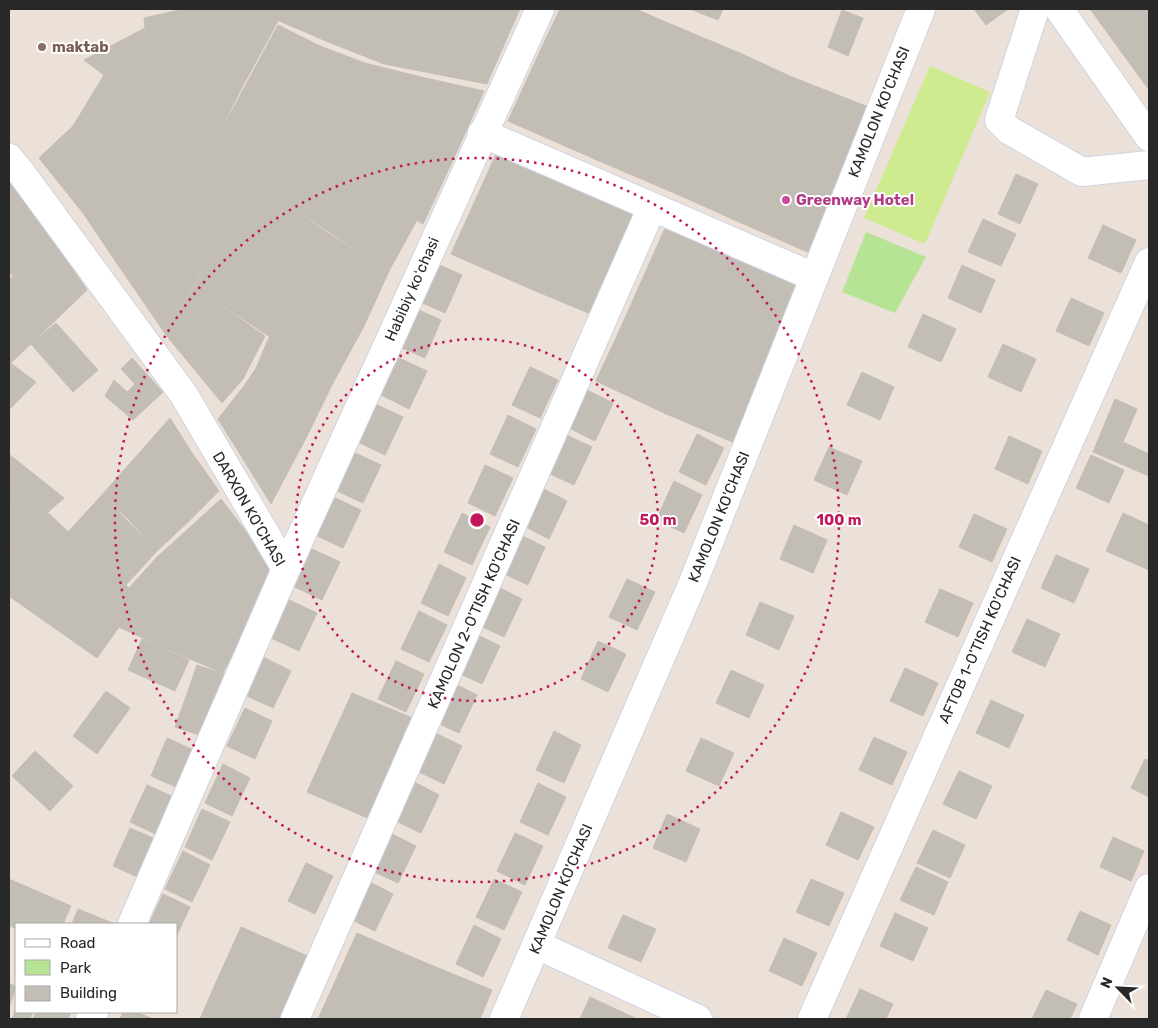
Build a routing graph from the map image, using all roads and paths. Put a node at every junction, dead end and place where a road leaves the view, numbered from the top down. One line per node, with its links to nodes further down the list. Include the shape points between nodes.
1 (540, 9): 5 (street, Habibiy koʻchasi)
2 (921, 9): 11 (street, KAMOLON KO'CHASI)
3 (1035, 9): 8 (street, via 1000,120 1009,130 1082,172)
4 (1059, 9): 6 (street)
5 (482, 133): 9 (street); 12 (street, Habibiy koʻchasi)
6 (1149, 137)
7 (9, 158): 12 (street, DARXON KO'CHASI, via 184,395)
8 (1149, 165)
9 (652, 207): 11 (street); 16 (street, KAMOLON 2-O'TISH KO'CHASI)
10 (1149, 262): 19 (street, AFTOB 1-O'TISH KO'CHASI)
11 (814, 277): 15 (street, KAMOLON KO'CHASI, via 692,585)
12 (286, 569): 14 (street, DARXON KO'CHASI)
13 (1149, 888): 20 (street)
14 (132, 923)
15 (537, 945): 17 (street, KAMOLON KO'CHASI); 18 (street)
16 (295, 1019)
17 (504, 1019)
18 (698, 1019)
19 (812, 1019)
20 (1093, 1019)

